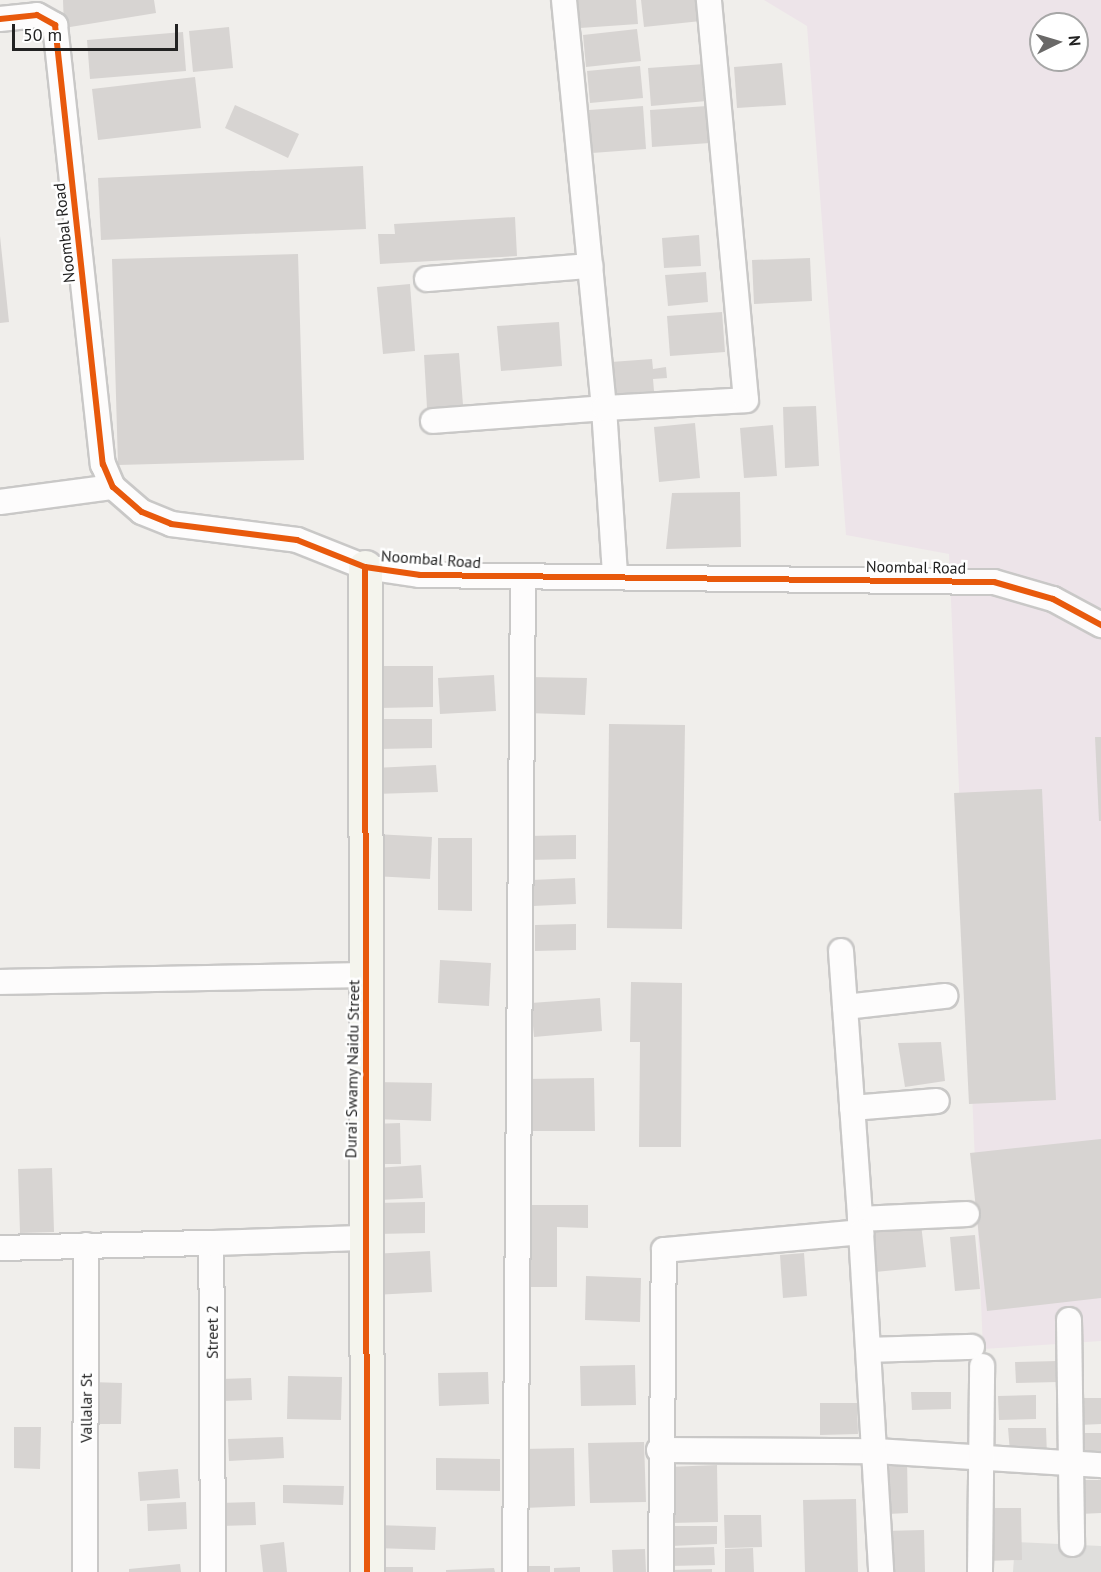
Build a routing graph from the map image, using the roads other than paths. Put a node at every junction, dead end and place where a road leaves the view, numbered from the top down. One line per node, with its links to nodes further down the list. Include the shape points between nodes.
1 (564, 0): 4 (street)
2 (709, 0): 6 (street, via 746,400)
3 (0, 19): 8 (street, Noombal Road, via 37,15 55,25 103,464)
4 (590, 266): 5 (street); 6 (street)
5 (427, 279)
6 (604, 408): 7 (street); 11 (street)
7 (433, 421)
8 (113, 487): 9 (street); 10 (street, Noombal Road, via 142,513 171,524 297,540)
9 (0, 502)
10 (365, 567): 12 (street, Noombal Road, via 420,575); 15 (street, Durai Swamy Naidu Street)
11 (615, 574): 12 (street, Noombal Road); 13 (street, Noombal Road, via 994,582 1053,599)
12 (523, 578): 38 (street)
13 (1101, 625)
14 (841, 951): 18 (street)
15 (366, 975): 16 (street); 23 (street, Durai Swamy Naidu Street)
16 (0, 982)
17 (945, 996): 18 (street)
18 (844, 1006): 20 (street)
19 (937, 1101): 20 (street)
20 (852, 1108): 22 (street)
21 (967, 1214): 22 (street)
22 (860, 1226): 28 (street); 29 (street, via 664,1250)
23 (363, 1238): 24 (street); 37 (street, Durai Swamy Naidu Street)
24 (212, 1243): 25 (street); 36 (street, Street 2)
25 (86, 1245): 26 (street); 35 (street, Vallalar St)
26 (0, 1248)
27 (1069, 1320): 32 (street)
28 (869, 1350): 30 (street); 31 (street, via 977,1356)
29 (658, 1450): 30 (street); 39 (street)
30 (876, 1451): 31 (street); 40 (street)
31 (981, 1458): 32 (street); 41 (street)
32 (1070, 1463): 33 (street); 34 (street)
33 (1101, 1465)
34 (1072, 1544)
35 (85, 1572)
36 (213, 1572)
37 (367, 1572)
38 (514, 1572)
39 (662, 1572)
40 (881, 1572)
41 (980, 1572)

